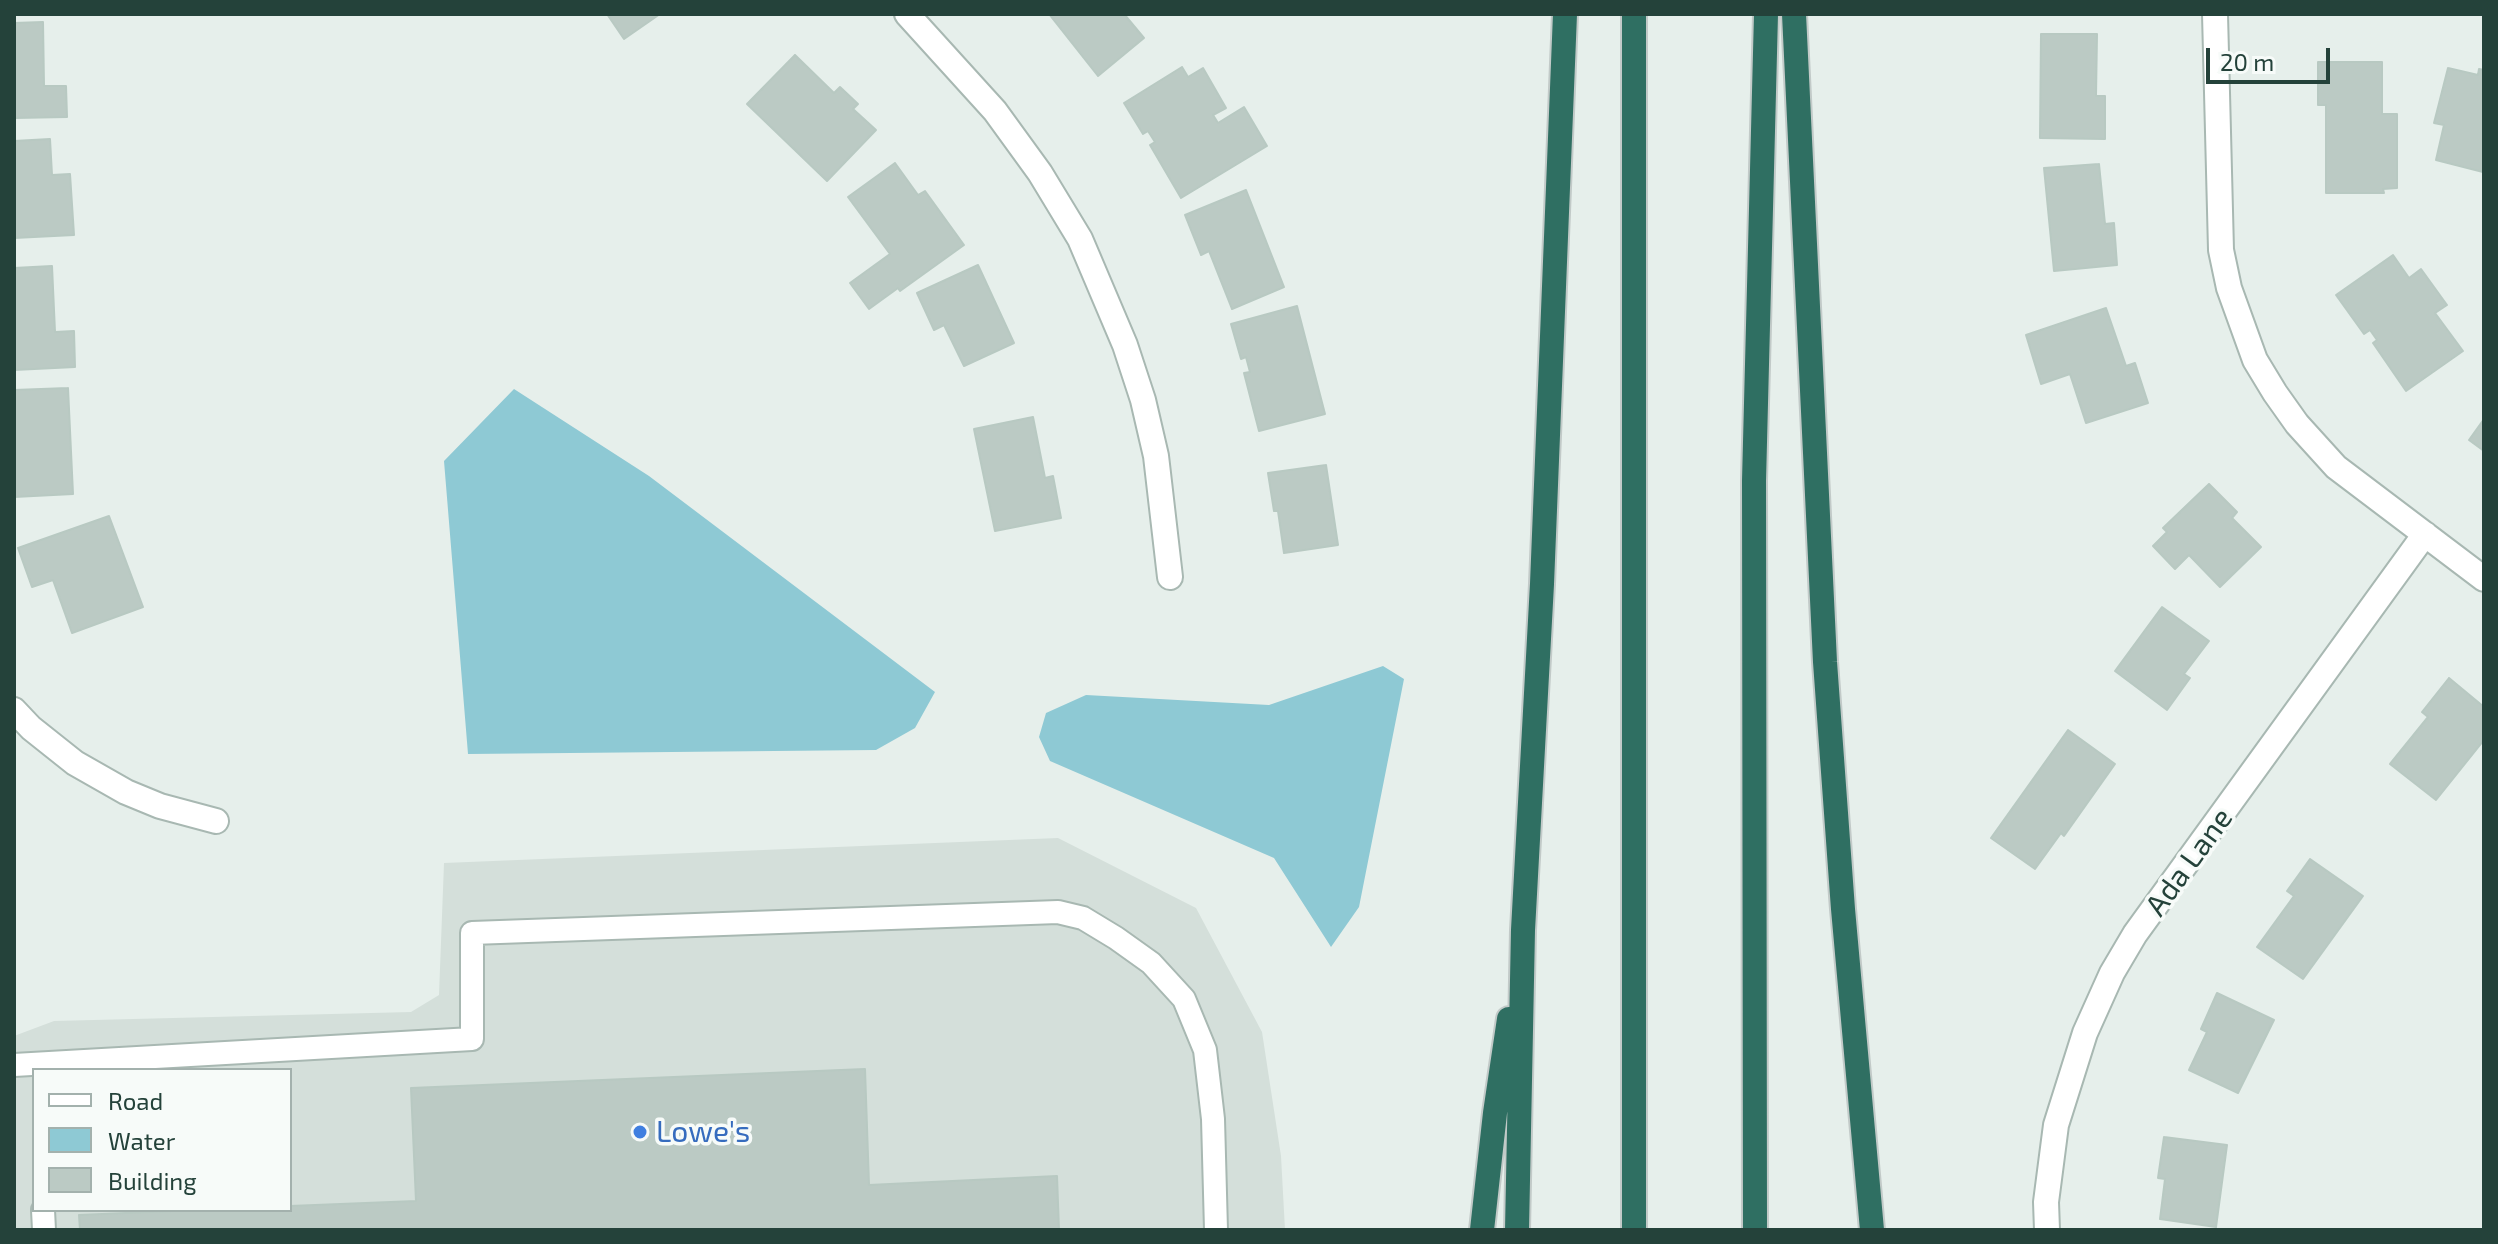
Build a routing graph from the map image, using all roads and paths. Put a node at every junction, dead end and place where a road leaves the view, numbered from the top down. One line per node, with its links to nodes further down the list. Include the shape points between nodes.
1 (907, 14): 8 (street, via 995,111 1080,239 1143,400 1156,456)
2 (1565, 14): 12 (highway)
3 (1634, 14): 18 (highway)
4 (1766, 14): 19 (highway, via 1754,481)
5 (1794, 14): 20 (highway, via 1825,662)
6 (2215, 14): 7 (street, via 2221,250 2255,360 2297,424 2336,467)
7 (2425, 534): 9 (street); 21 (street, Ada Lane, via 2112,973 2085,1033 2056,1125)
8 (1170, 577)
9 (2484, 579)
10 (14, 710): 11 (street, via 75,763 126,792)
11 (216, 821)
12 (1523, 930): 16 (highway); 17 (highway)
13 (14, 1065): 14 (lane)
14 (37, 1067): 15 (lane, via 472,1039 472,933 1058,912 1083,918 1116,938 1151,963 1184,999 1205,1050)
15 (1216, 1230)
16 (1482, 1230)
17 (1517, 1230)
18 (1634, 1230)
19 (1755, 1230)
20 (1872, 1230)
21 (2047, 1230)

